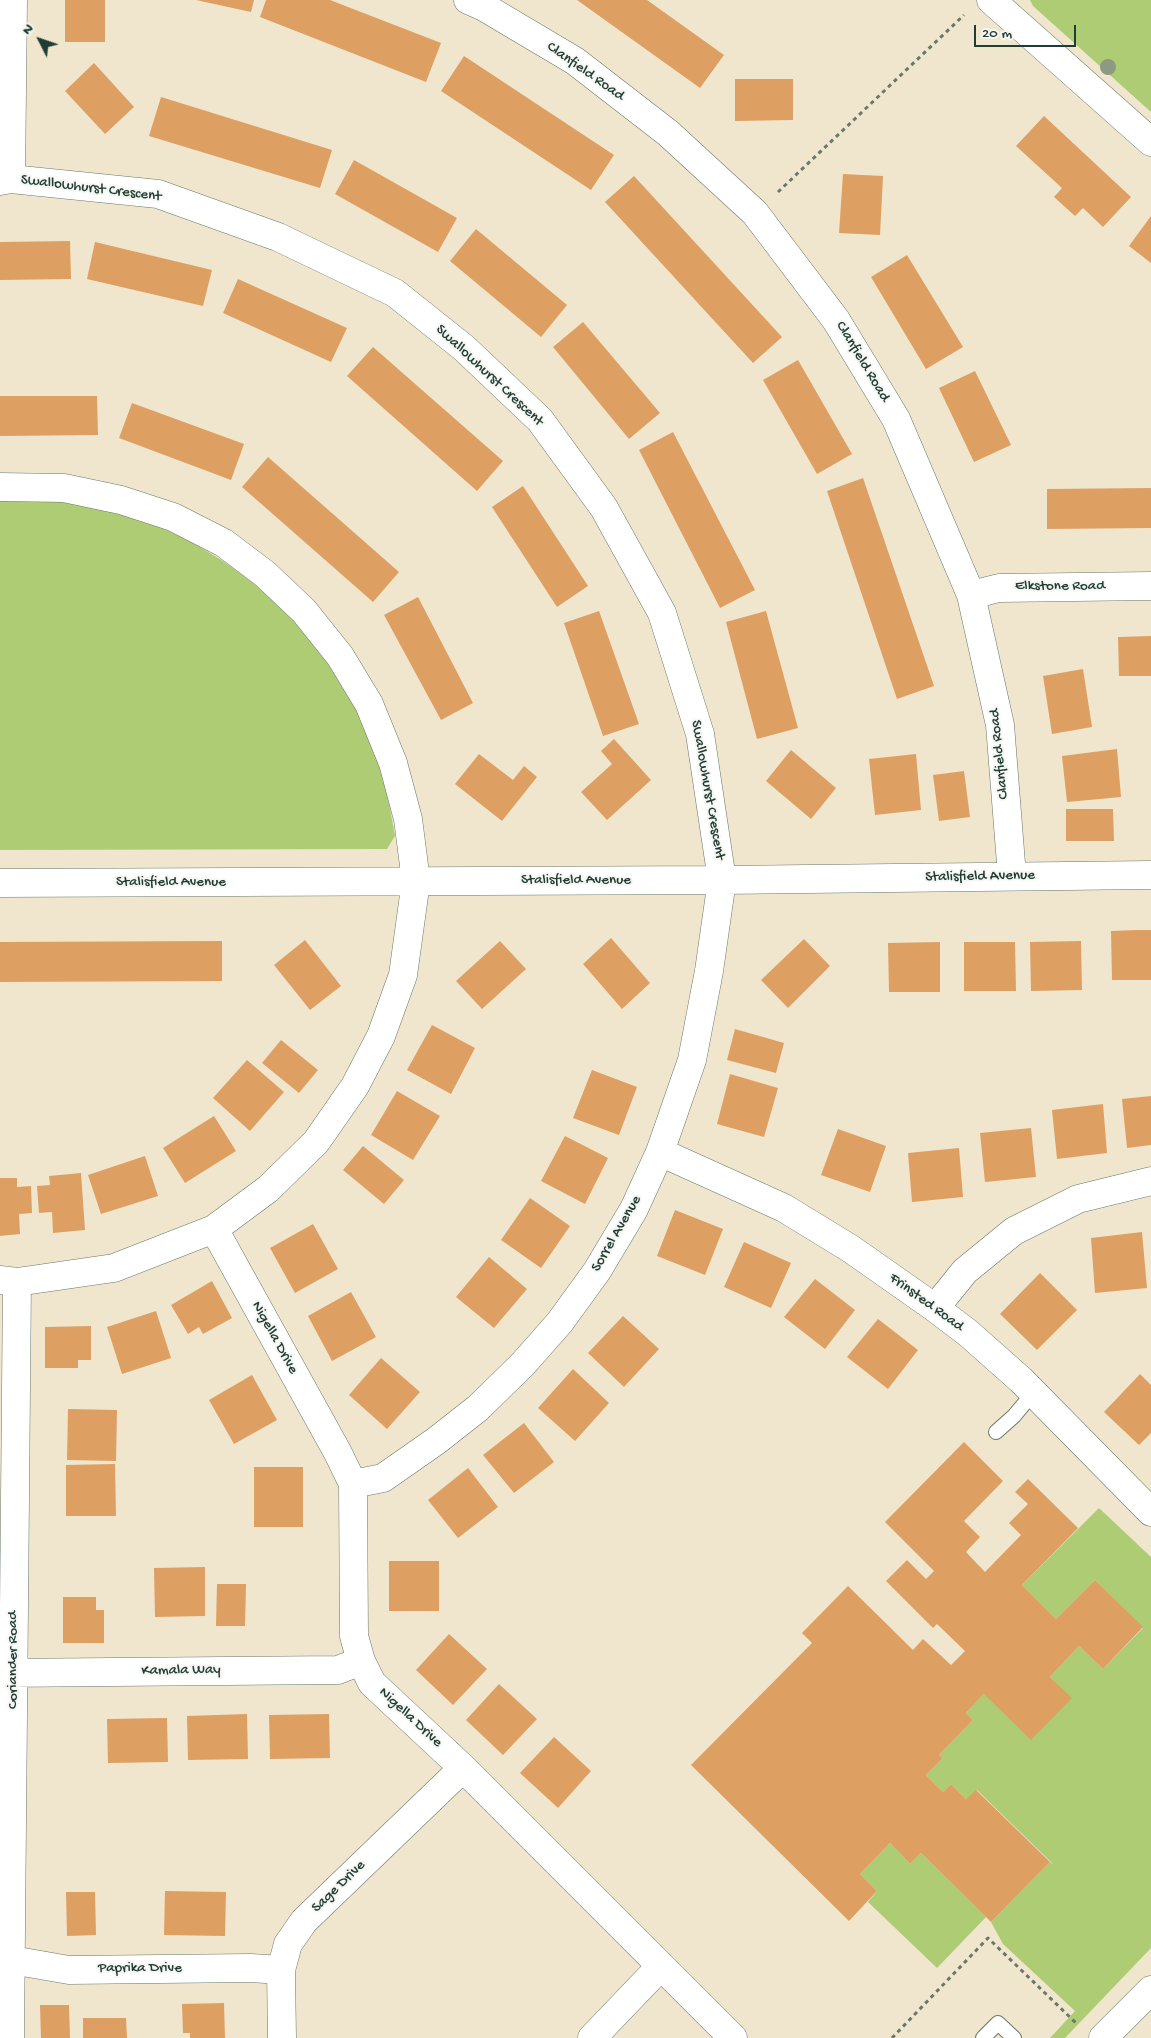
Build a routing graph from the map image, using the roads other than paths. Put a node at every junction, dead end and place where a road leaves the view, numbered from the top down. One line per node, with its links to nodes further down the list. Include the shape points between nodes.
1 (13, 0): 5 (street)
2 (468, 0): 8 (street, Clanfield Road, via 575,60 668,133 755,213 836,320 896,419)
3 (991, 0): 4 (street)
4 (1151, 142)
5 (6, 180): 11 (street, Swallowhurst Crescent, via 158,194 278,237 395,293 464,348 540,420 604,508 662,613 700,734)
6 (0, 487): 12 (street, via 64,488 121,500 173,517 224,543 265,574 304,610 340,656 373,712 393,762 408,819)
7 (1151, 586): 8 (street, Elkstone Road, via 999,588)
8 (971, 595): 10 (street, Clanfield Road, via 1000,725)
9 (1151, 875): 10 (street, Stalisfield Avenue)
10 (1012, 876): 11 (street, Stalisfield Avenue)
11 (722, 880): 12 (street, Stalisfield Avenue); 14 (street, Sorrel Avenue, via 692,1060)
12 (416, 881): 13 (street, Stalisfield Avenue); 16 (street, via 403,975 381,1036 355,1086 316,1142 268,1189)
13 (0, 883)
14 (660, 1152): 18 (street, Frinsted Road, via 784,1208); 21 (street, Sorrel Avenue, via 634,1209 596,1271 560,1322 522,1364 478,1408 436,1442 383,1478)
15 (1151, 1181): 18 (street, via 1078,1198 1014,1230 965,1271)
16 (214, 1229): 17 (street, via 114,1268); 21 (street, Nigella Drive)
17 (8, 1281): 24 (street, Coriander Road)
18 (934, 1308): 19 (street, Frinsted Road, via 968,1333)
19 (1033, 1394): 20 (lane); 22 (street, Frinsted Road)
20 (996, 1432)
21 (353, 1484): 23 (street, Nigella Drive, via 354,1636)
22 (1151, 1512)
23 (361, 1661): 24 (street, Kamala Way, via 338,1670); 25 (street, Nigella Drive, via 372,1682)
24 (7, 1673): 26 (street, Coriander Road)
25 (464, 1768): 27 (street, Nigella Drive); 28 (street, Sage Drive, via 304,1921 288,1944)
26 (6, 1959): 28 (street, Paprika Drive, via 69,1970); 31 (street, Coriander Road)
27 (661, 1966): 33 (street); 34 (street, Nigella Drive)
28 (280, 1970): 32 (street, Sage Drive)
29 (1151, 1990): 30 (street)
30 (1092, 2033)
31 (10, 2038)
32 (282, 2038)
33 (592, 2038)
34 (733, 2038)
35 (983, 2038): 36 (lane, via 998,2023)
36 (1014, 2038)

